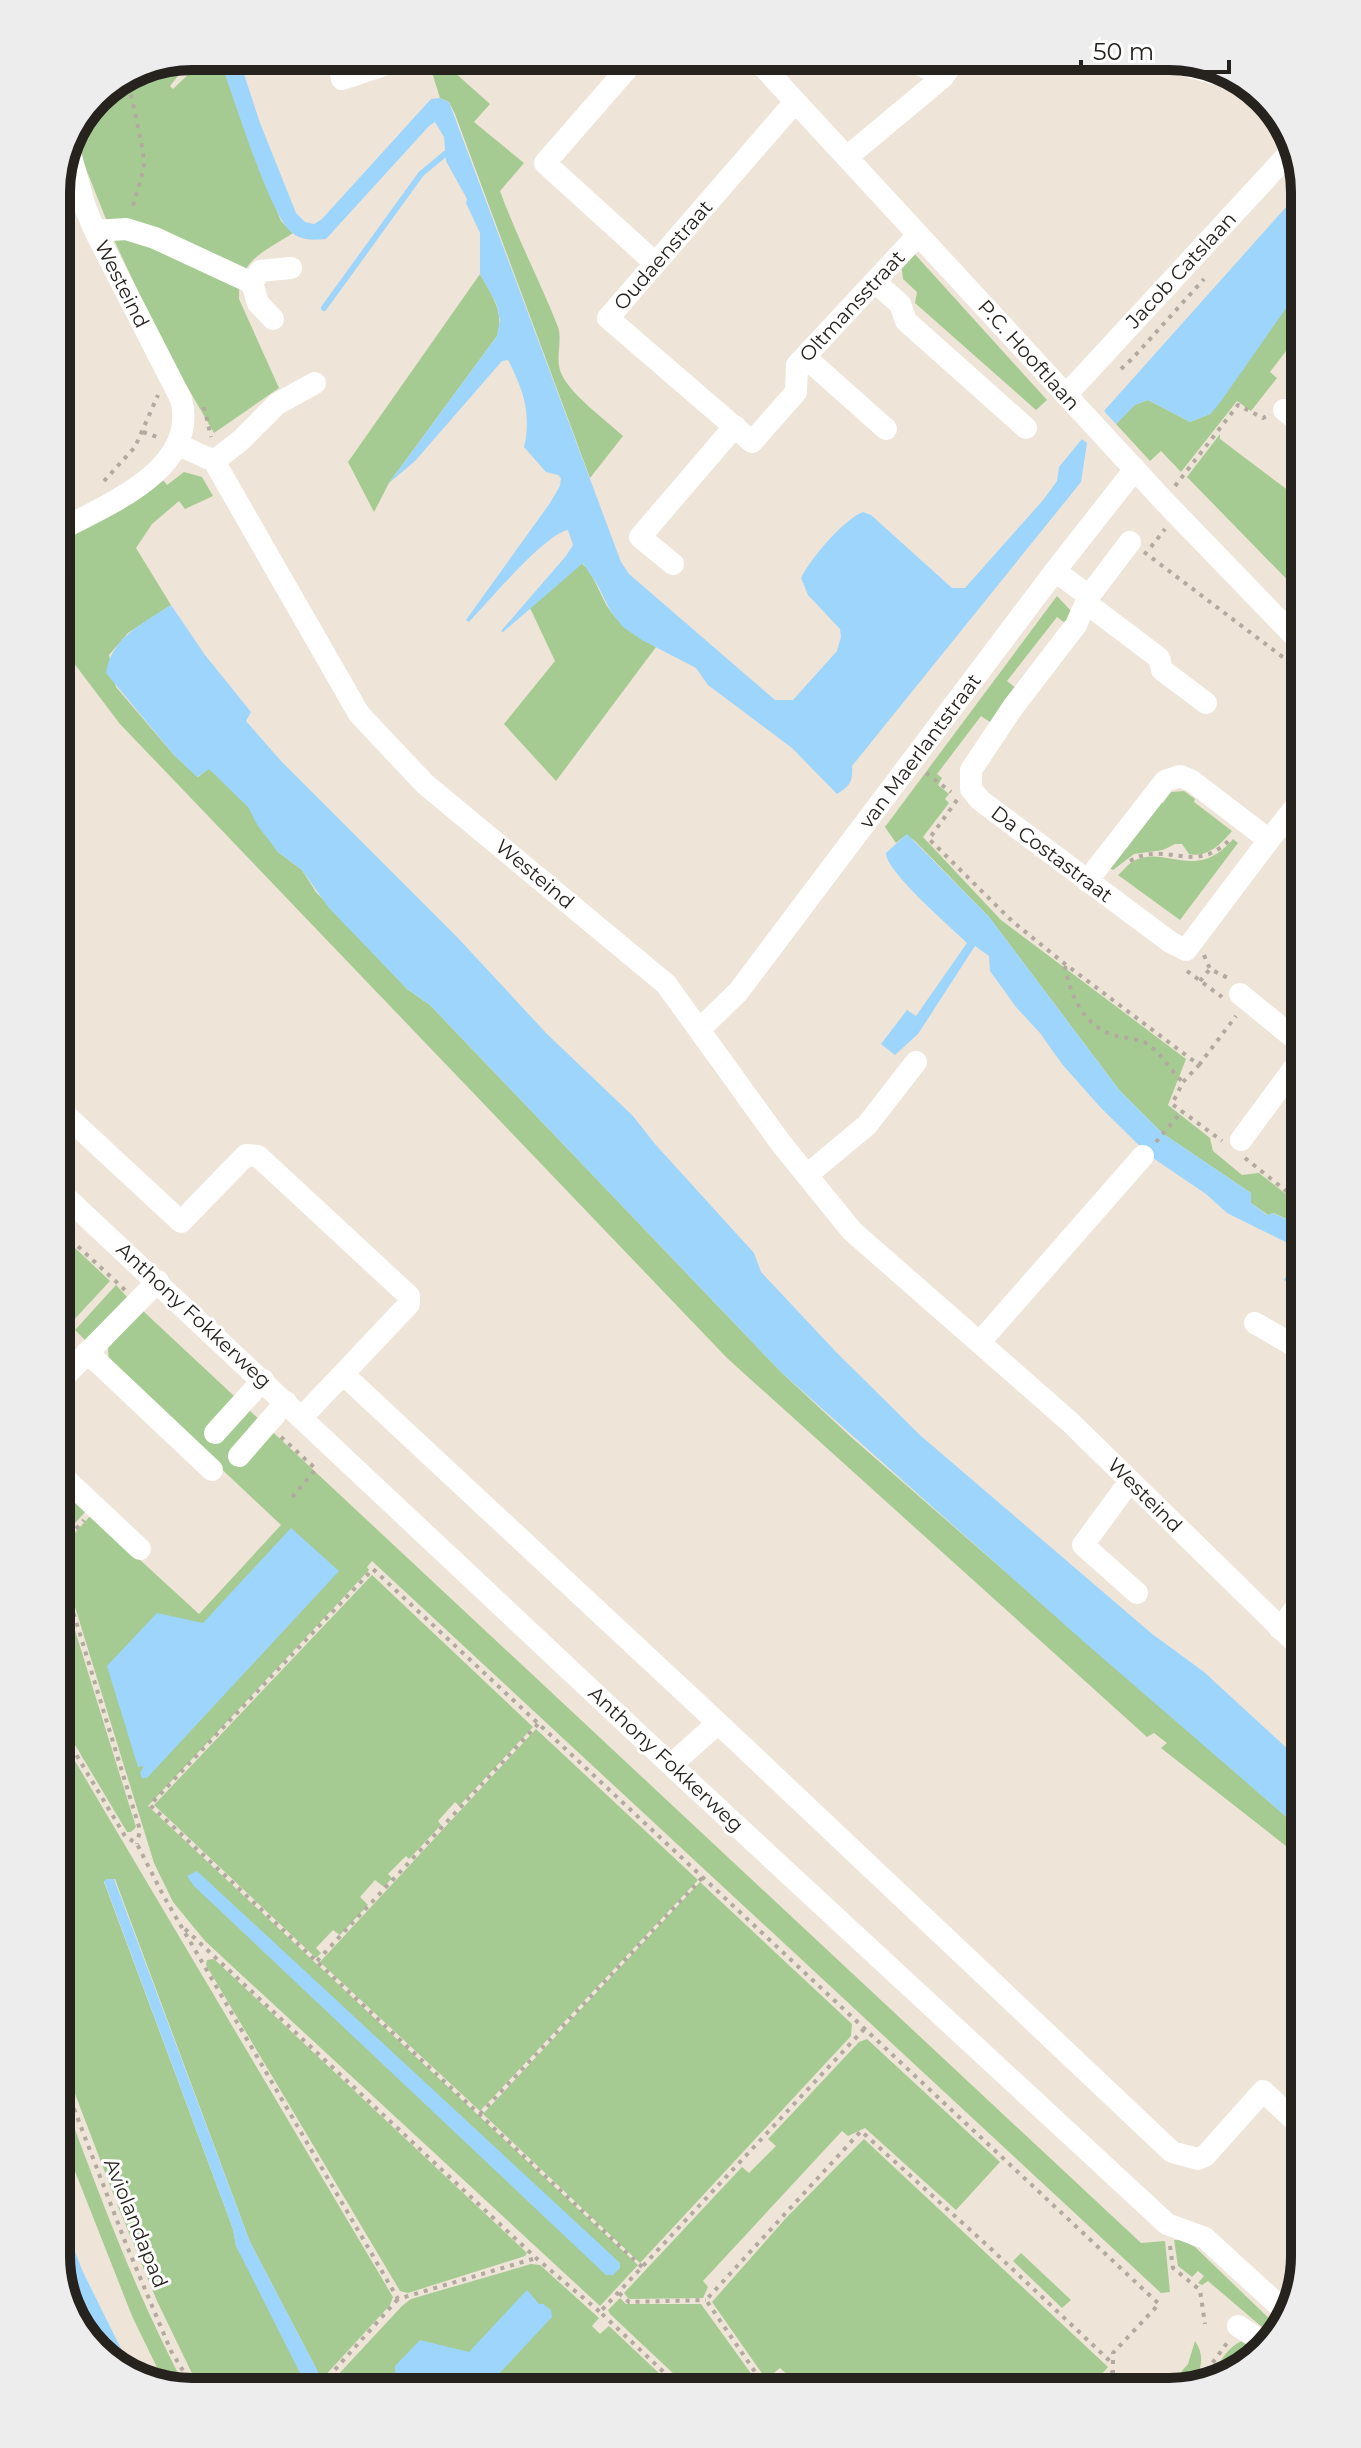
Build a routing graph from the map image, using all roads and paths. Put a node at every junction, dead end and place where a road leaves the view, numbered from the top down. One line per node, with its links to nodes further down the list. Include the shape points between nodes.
1 (340, 70): 2 (street, via 342,79)
2 (369, 70)
3 (626, 70): 14 (street, via 545,163)
4 (766, 70): 7 (street, P.C. Hooftlaan)
5 (948, 70): 8 (street)
6 (130, 88): 11 (path, via 144,168)
7 (795, 102): 8 (street, P.C. Hooftlaan); 14 (street, Oudaenstraat)
8 (847, 157): 13 (street, P.C. Hooftlaan)
9 (1286, 157): 23 (street, Jacob Catslaan)
10 (73, 165): 12 (street, Westeind)
11 (126, 229): 12 (street); 17 (street)
12 (95, 231): 20 (street, Westeind)
13 (918, 235): 16 (street, Oltmansstraat); 23 (street, P.C. Hooftlaan)
14 (655, 263): 26 (street, Oudaenstraat, via 608,318)
15 (291, 268): 17 (street, via 260,271)
16 (875, 282): 19 (street, Oltmansstraat); 27 (street, via 900,304 906,321)
17 (252, 283): 18 (street, via 258,303)
18 (273, 319)
19 (805, 357): 26 (street, Oltmansstraat, via 797,365 796,392 752,442); 28 (street)
20 (166, 368): 29 (street, Westeind, via 184,410); 32 (path, via 135,447)
21 (315, 383): 30 (street, via 277,404)
22 (201, 394): 30 (path)
23 (1066, 395): 31 (street, P.C. Hooftlaan)
24 (1284, 410): 25 (street); 33 (path, via 1263,418 1238,405)
25 (1291, 415)
26 (735, 426): 36 (street, via 640,537)
27 (1026, 428)
28 (886, 429)
29 (179, 445): 30 (street); 34 (street, via 149,480)
30 (214, 461): 52 (street, Westeind, via 359,714 425,784 666,984)
31 (1135, 469): 33 (street, P.C. Hooftlaan); 37 (street, van Maerlantstraat)
32 (97, 487)
33 (1170, 508): 35 (path); 39 (street, P.C. Hooftlaan)
34 (70, 524)
35 (1138, 548): 38 (street, Da Costastraat); 40 (path)
36 (673, 564)
37 (1055, 571): 38 (street); 42 (street, van Maerlantstraat)
38 (1088, 600): 41 (street, via 1159,658 1162,670); 47 (street, Da Costastraat, via 1076,625 971,770 971,789 980,800)
39 (1291, 633)
40 (1291, 663)
41 (1206, 703)
42 (912, 762): 49 (path, via 959,798 929,839 1012,921); 52 (street, van Maerlantstraat, via 738,992)
43 (1291, 812): 45 (street)
44 (1245, 821): 45 (street); 46 (path, via 1205,857 1152,854); 47 (street, via 1192,781 1180,776 1165,781)
45 (1269, 840): 48 (street)
46 (1128, 862)
47 (1087, 881): 48 (street, Da Costastraat)
48 (1186, 950): 50 (path, via 1204,956)
49 (1065, 964): 55 (path); 57 (path, via 1088,1021 1114,1035 1142,1041)
50 (1210, 969): 51 (path, via 1233,978); 51 (path, via 1200,981)
51 (1237, 1003): 53 (street); 55 (path)
52 (700, 1029): 63 (street, Westeind)
53 (1291, 1040)
54 (916, 1062): 63 (street, via 867,1125)
55 (1199, 1065): 57 (path)
56 (1291, 1070): 61 (street)
57 (1183, 1082): 58 (path, via 1172,1104)
58 (1182, 1111): 60 (path); 61 (path)
59 (70, 1119): 74 (street, via 181,1222 246,1155 258,1156 409,1296 409,1304)
60 (1166, 1132)
61 (1238, 1145): 64 (path)
62 (1143, 1156): 70 (street)
63 (807, 1175): 70 (street, Westeind, via 852,1231)
64 (1291, 1193)
65 (70, 1201): 67 (street, Anthony Fokkerweg)
66 (70, 1239): 68 (path)
67 (158, 1281): 68 (street); 75 (street, Anthony Fokkerweg)
68 (137, 1301): 72 (street)
69 (1255, 1323): 71 (street)
70 (980, 1342): 81 (street, Westeind)
71 (1291, 1344)
72 (87, 1352): 73 (street); 80 (street)
73 (70, 1370)
74 (343, 1374): 76 (street); 93 (street)
75 (263, 1380): 76 (street, Anthony Fokkerweg); 78 (street)
76 (294, 1410): 77 (street); 95 (street, Anthony Fokkerweg)
77 (267, 1424): 79 (street); 83 (path, via 316,1469)
78 (215, 1433)
79 (239, 1456)
80 (212, 1470)
81 (1130, 1481): 87 (street, via 1083,1545); 90 (street, Westeind)
82 (70, 1483): 84 (street)
83 (289, 1501)
84 (95, 1507): 85 (path); 86 (street)
85 (70, 1537)
86 (140, 1549)
87 (1137, 1593)
88 (70, 1600): 96 (path, via 140,1830)
89 (1291, 1614): 90 (street)
90 (1280, 1629): 91 (street, Westeind)
91 (1291, 1639)
92 (539, 1723): 97 (path); 99 (path); 99 (path, via 373,1569 150,1805)
93 (718, 1723): 95 (street); 103 (street, via 1172,2152 1185,2158 1205,2156 1263,2091)
94 (70, 1744): 96 (path, via 125,1836)
95 (671, 1765): 110 (street, Anthony Fokkerweg, via 1167,2224 1205,2238)
96 (137, 1844): 98 (path)
97 (703, 1877): 100 (path); 102 (path)
98 (181, 1924): 105 (path); 108 (path)
99 (317, 1961): 102 (path)
100 (865, 2028): 106 (path); 115 (path, via 1159,2304 1113,2353)
101 (70, 2098): 118 (path, Aviolandapad, via 171,2351)
102 (480, 2114): 106 (path)
103 (1291, 2117)
104 (1170, 2250): 112 (path, via 1173,2268 1200,2290)
105 (536, 2258): 108 (path); 111 (path)
106 (642, 2267): 107 (path)
107 (619, 2292): 109 (path, via 629,2302); 111 (path)
108 (398, 2299): 119 (path)
109 (706, 2300): 115 (path, via 861,2131); 121 (path)
110 (1280, 2306)
111 (600, 2312): 120 (path)
112 (1205, 2324)
113 (1238, 2326): 114 (street); 117 (path)
114 (1258, 2339)
115 (1113, 2364): 116 (path)
116 (1113, 2371): 122 (path); 123 (path)
117 (1205, 2372)
118 (187, 2378)
119 (328, 2378)
120 (670, 2378)
121 (756, 2378)
122 (1107, 2378)
123 (1113, 2378)

